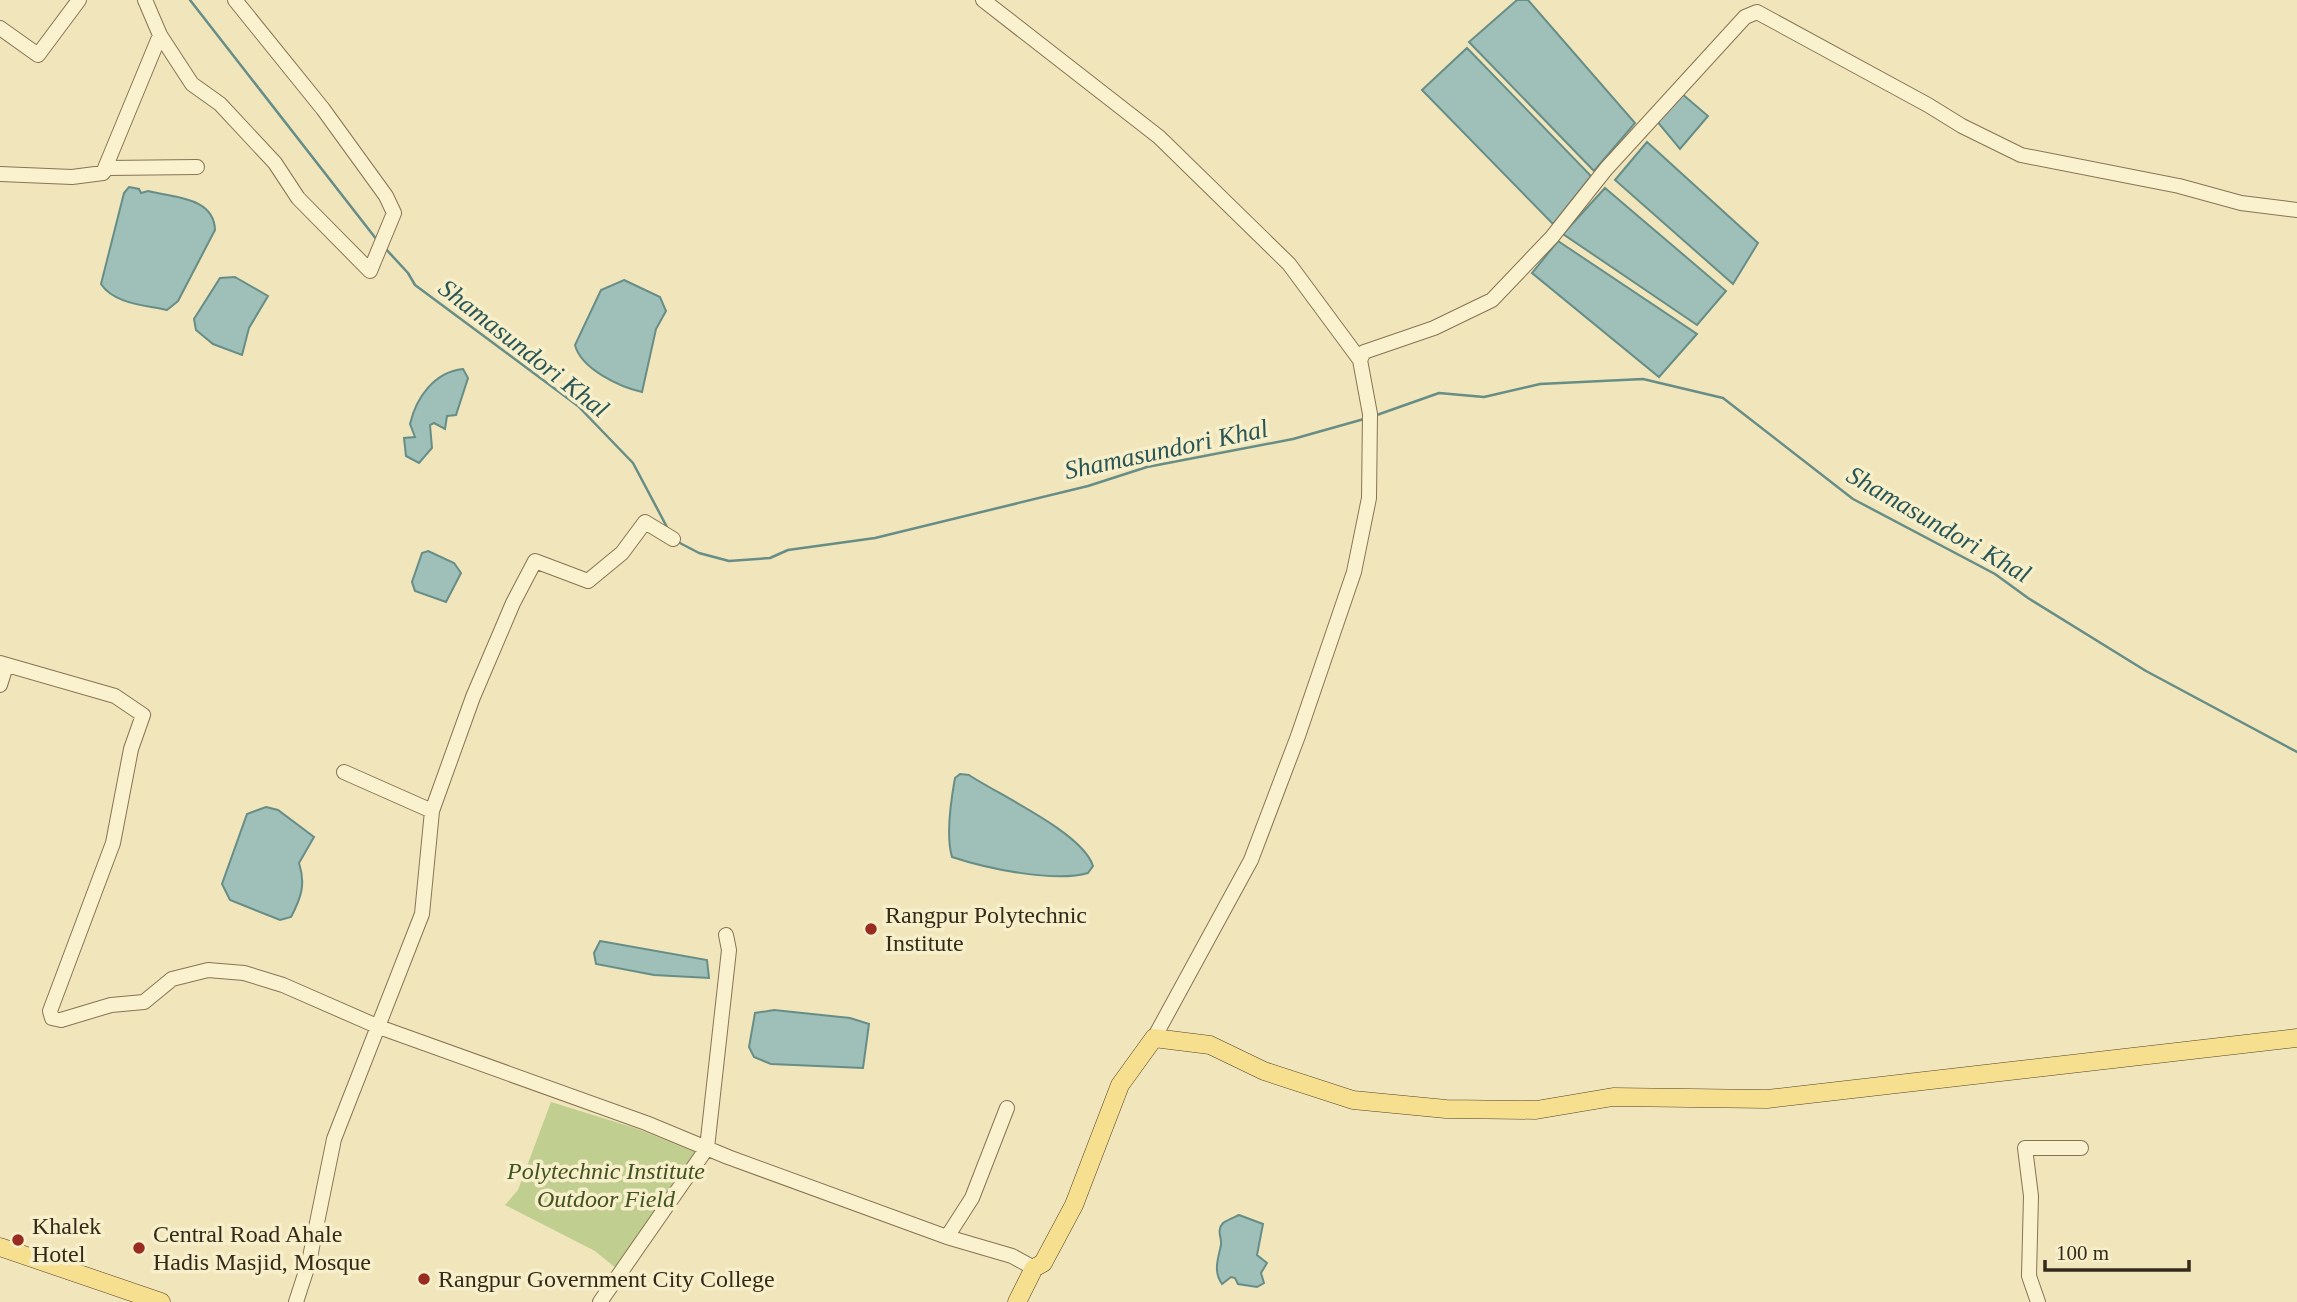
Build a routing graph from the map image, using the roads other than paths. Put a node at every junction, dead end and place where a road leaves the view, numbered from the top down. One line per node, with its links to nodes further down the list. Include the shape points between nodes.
1 (79, 0): 5 (street, via 38,55)
2 (145, 0): 6 (street)
3 (234, 0): 6 (street, via 323,109 386,196 394,214 370,271 298,198 275,163 220,104 192,84)
4 (983, 0): 11 (street, via 1169,147 1289,264)
5 (0, 28)
6 (160, 35): 8 (street)
7 (197, 167): 8 (street, via 107,168)
8 (103, 173): 9 (street, via 72,177)
9 (0, 174)
10 (2297, 210): 11 (street, via 2241,203 2021,155 1757,12 1745,17 1694,71 1493,300 1434,328 1364,352)
11 (1360, 360): 19 (street, via 1370,421 1369,498 1354,572 1251,860)
12 (673, 539): 16 (street, via 645,522 627,548 588,581 535,561 473,696)
13 (3, 664): 14 (street); 18 (street, via 115,696 143,715 131,749 116,834 50,1011 52,1018 61,1020 111,1005 144,1002 172,979 208,970 244,973 283,985)
14 (0, 685)
15 (344, 772): 16 (street)
16 (432, 811): 18 (street, via 422,914)
17 (726, 934): 22 (street, via 729,950)
18 (379, 1027): 22 (street); 28 (street, via 334,1139 309,1262)
19 (1154, 1038): 20 (main road, via 1210,1045 1264,1071 1353,1100 1446,1109 1536,1110 1613,1097 1767,1099); 26 (main road, via 1120,1085 1074,1205 1043,1263)
20 (2297, 1038)
21 (1007, 1108): 24 (street, via 971,1198)
22 (707, 1148): 24 (street); 29 (street)
23 (2081, 1148): 31 (street, via 2025,1148 2031,1196 2029,1276)
24 (947, 1237): 26 (street, via 1012,1256)
25 (0, 1247): 27 (main road)
26 (1034, 1268): 30 (main road)
27 (161, 1302)
28 (296, 1302)
29 (600, 1302)
30 (1017, 1302)
31 (2038, 1302)

